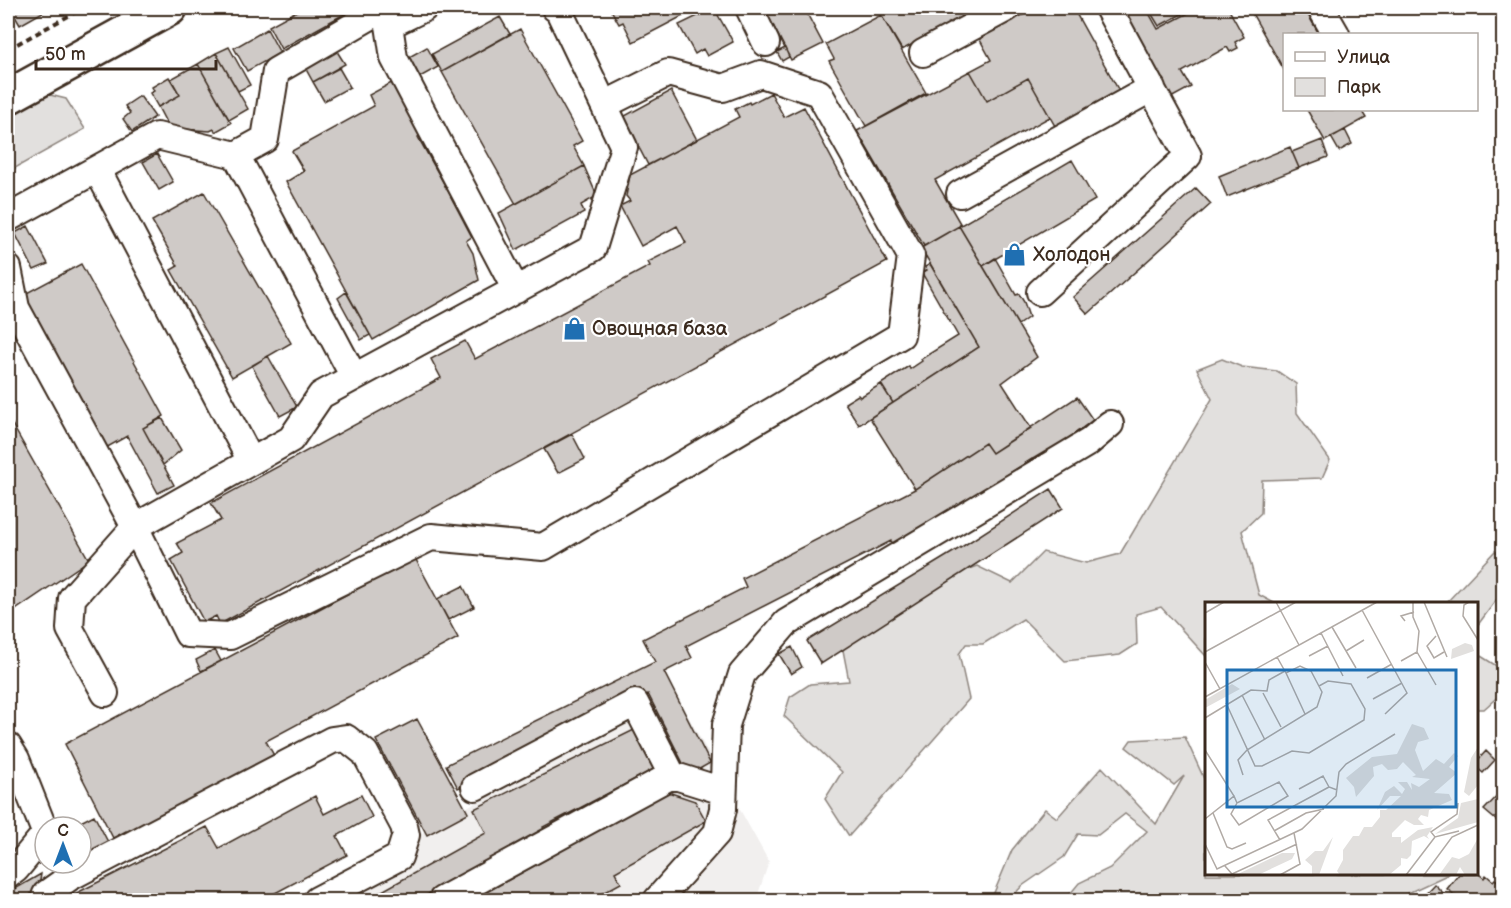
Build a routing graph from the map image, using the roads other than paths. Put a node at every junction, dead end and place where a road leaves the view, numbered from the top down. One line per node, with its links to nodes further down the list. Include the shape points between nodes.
1 (170, 8): 13 (main road)
2 (424, 8): 8 (lane)
3 (555, 8): 14 (lane)
4 (748, 8): 10 (lane)
5 (1007, 8): 11 (lane)
6 (1108, 8): 12 (lane)
7 (1321, 8): 9 (lane)
8 (383, 14): 15 (lane, via 276,71 265,139); 20 (lane, via 394,58)
9 (1335, 33)
10 (766, 43)
11 (923, 53)
12 (1152, 88): 17 (lane); 21 (lane, via 1188,156)
13 (8, 97)
14 (604, 105): 20 (lane, via 624,147 593,248); 25 (lane, via 668,73 723,88 761,74 819,93 911,256 901,335 543,547 431,537 230,636 189,634)
15 (236, 155): 16 (lane, via 157,136); 22 (lane)
16 (97, 169): 18 (lane); 24 (lane)
17 (960, 194)
18 (8, 218)
19 (8, 268): 25 (lane, via 16,308)
20 (516, 290): 22 (lane)
21 (1040, 292)
22 (354, 377): 24 (lane, via 321,395 291,439)
23 (1110, 424): 30 (lane, via 1089,442 786,623 742,674 726,725)
24 (251, 461): 25 (lane)
25 (135, 527): 26 (lane, via 72,598 70,629)
26 (105, 693)
27 (8, 746): 31 (lane)
28 (672, 775): 29 (lane, via 635,703); 30 (lane); 38 (lane)
29 (475, 787)
30 (723, 791): 39 (lane, via 717,833)
31 (38, 815)
32 (33, 848): 34 (lane)
33 (93, 857): 37 (lane, via 332,740 346,738 365,753 406,835 399,857)
34 (8, 875)
35 (62, 875): 36 (lane)
36 (44, 900)
37 (317, 900)
38 (442, 900)
39 (657, 900)

